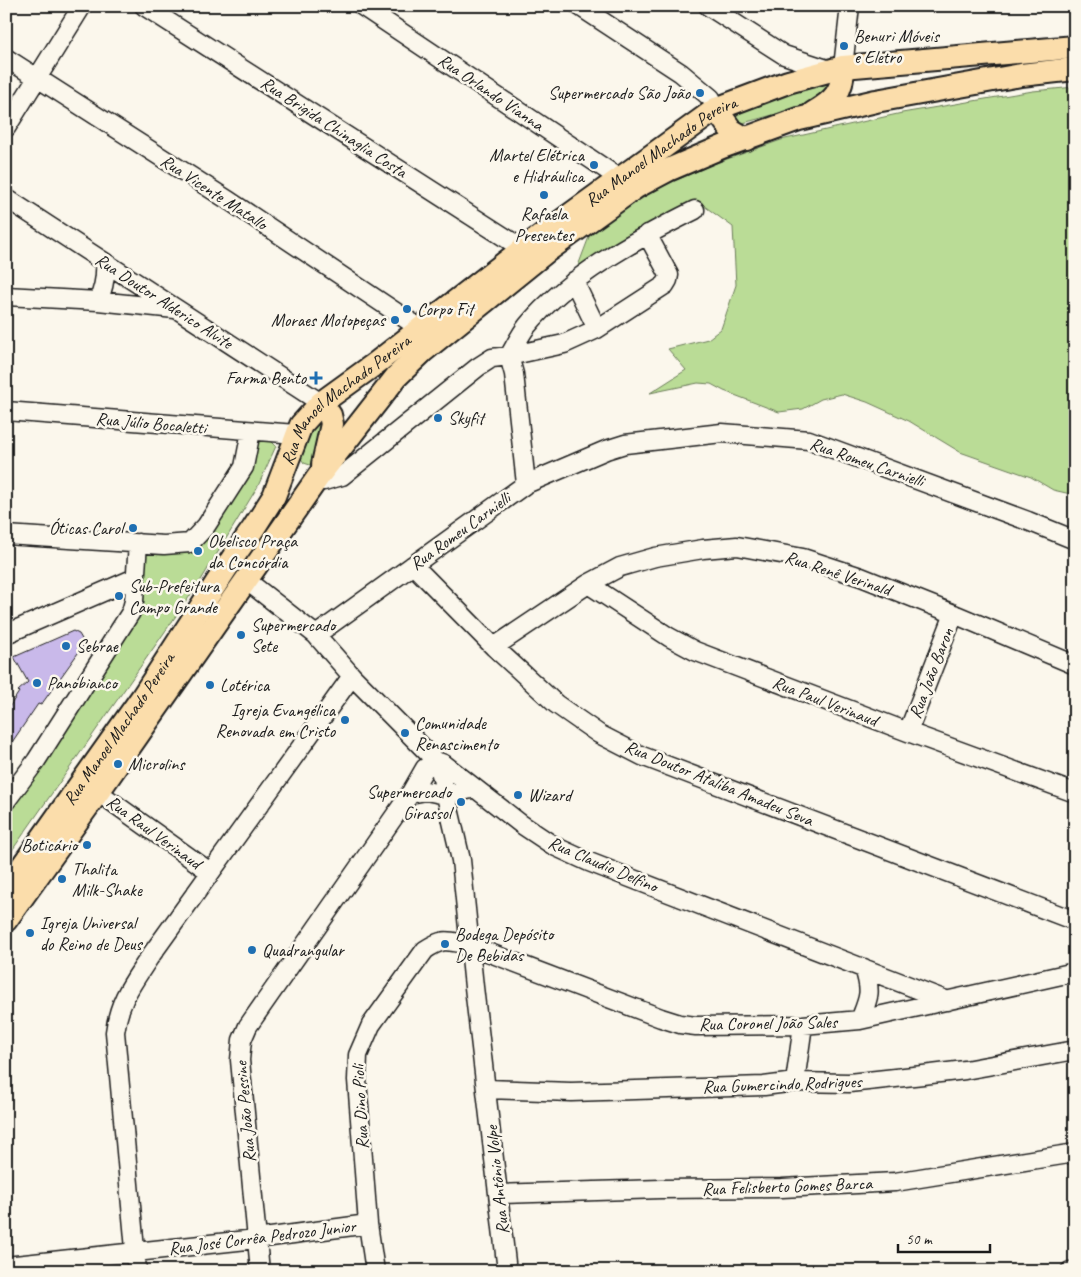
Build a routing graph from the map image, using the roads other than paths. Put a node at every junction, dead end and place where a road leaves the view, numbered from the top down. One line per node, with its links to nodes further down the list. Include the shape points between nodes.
1 (82, 6): 11 (street)
2 (144, 6): 20 (street, Rua Brigida Chinaglia Costa)
3 (362, 6): 16 (street, Rua Orlando Vianna)
4 (579, 6): 12 (street, via 681,74 711,98)
5 (708, 6): 9 (street, via 784,55)
6 (850, 6): 9 (street)
7 (1075, 47): 9 (main road, Rua Manoel Machado Pereira)
8 (6, 58): 11 (street, Rua Vicente Matallo)
9 (836, 69): 12 (main road, Rua Manoel Machado Pereira, via 788,82); 13 (main road, via 843,82 840,90 818,110)
10 (1075, 69): 13 (main road, Rua Manoel Machado Pereira, via 1021,75 876,101)
11 (36, 78): 14 (street); 26 (street, Rua Vicente Matallo)
12 (716, 109): 15 (main road, via 731,130); 16 (main road, Rua Manoel Machado Pereira)
13 (799, 119): 15 (main road, Rua Manoel Machado Pereira)
14 (6, 128)
15 (746, 139): 33 (main road, Rua Manoel Machado Pereira, via 690,160 636,187 547,251 397,376)
16 (619, 178): 20 (main road, Rua Manoel Machado Pereira)
17 (6, 198): 21 (street, Rua Doutor Alderico Alvite)
18 (695, 210): 19 (street)
19 (648, 234): 22 (street); 27 (street, via 669,275 668,280)
20 (523, 249): 26 (main road, Rua Manoel Machado Pereira)
21 (105, 264): 24 (street, via 106,276); 25 (street, Rua Doutor Alderico Alvite)
22 (574, 281): 27 (street); 28 (street, via 526,327)
23 (6, 296): 24 (street)
24 (98, 301): 25 (street)
25 (178, 309): 29 (street, Rua Doutor Alderico Alvite)
26 (421, 328): 29 (main road, Rua Manoel Machado Pereira)
27 (597, 329): 28 (street, via 564,344)
28 (509, 356): 33 (street, via 492,358 478,367 342,476 324,481); 34 (street, via 514,374)
29 (321, 403): 32 (main road, Rua Manoel Machado Pereira, via 301,425); 33 (main road, via 332,424)
30 (6, 411): 31 (street, Rua Júlio Bocaletti)
31 (251, 432): 32 (street, Rua Júlio Bocaletti); 37 (street, via 244,466 234,485 190,543)
32 (294, 441): 33 (main road, via 292,461 299,471); 38 (main road, Rua Manoel Machado Pereira, via 274,496)
33 (319, 476): 41 (main road, Rua Manoel Machado Pereira)
34 (526, 484): 36 (street, Rua Romeu Carnielli, via 625,444 722,433 809,440); 39 (street, Rua Romeu Carnielli)
35 (6, 535): 37 (street)
36 (1075, 540)
37 (138, 543): 40 (street)
38 (238, 550): 41 (main road, via 236,564); 58 (main road, Rua Manoel Machado Pereira, via 143,696)
39 (413, 565): 45 (street, Rua Romeu Carnielli); 46 (street, Rua Doutor Ataliba Amadeu Seva)
40 (136, 578): 44 (street); 56 (street, via 134,602 128,618 36,761)
41 (246, 580): 45 (street, Rua Claudio Delfino); 52 (main road, Rua Manoel Machado Pereira)
42 (588, 584): 43 (street, Rua Renê Verinald, via 620,568 655,557 703,548 737,546 803,558); 46 (street, Rua Renê Verinald); 49 (street, Rua Paul Verinaud, via 695,651)
43 (954, 614): 47 (street, Rua Renê Verinald); 49 (street, Rua João Baron)
44 (6, 634)
45 (316, 635): 48 (street, Rua Claudio Delfino)
46 (494, 647): 60 (street, Rua Doutor Ataliba Amadeu Seva, via 556,704 599,734 642,756)
47 (1075, 665)
48 (352, 676): 50 (street, Rua Claudio Delfino); 57 (street)
49 (908, 732): 53 (street, Rua Paul Verinaud)
50 (436, 762): 51 (street, Rua Claudio Delfino, via 444,764); 54 (street, Rua João Pessine, via 424,768); 55 (street)
51 (475, 788): 55 (street); 62 (street, Rua Claudio Delfino, via 554,846)
52 (98, 792): 57 (street, Rua Raul Verinaud); 59 (main road, Rua Manoel Machado Pereira)
53 (1075, 793)
54 (410, 794): 55 (street, via 426,791); 73 (street, Rua João Pessine, via 248,1026 242,1040 240,1060)
55 (446, 795): 61 (street, via 461,860)
56 (6, 801)
57 (210, 872): 74 (street, via 148,958 118,1014 115,1032)
58 (6, 888)
59 (6, 920)
60 (1075, 921)
61 (469, 945): 66 (street, Rua Coronel João Sales, via 680,1024); 69 (street); 72 (street, Rua Dino Pioli, via 444,940 425,950 371,1026 358,1055)
62 (864, 968): 64 (street, Rua Claudio Delfino); 65 (street, via 870,986)
63 (1075, 972): 64 (street, Rua Coronel João Sales)
64 (948, 1001): 65 (street, Rua Coronel João Sales)
65 (860, 1020): 66 (street, Rua Coronel João Sales)
66 (804, 1025): 68 (street)
67 (1075, 1050): 68 (street, Rua Gumercindo Rodrigues, via 913,1076 849,1083)
68 (796, 1082): 69 (street, Rua Gumercindo Rodrigues, via 764,1086 571,1092)
69 (487, 1089): 71 (street, Rua Antônio Volpe)
70 (1075, 1153): 71 (street, Rua Felisberto Gomes Barca, via 895,1182 782,1188)
71 (498, 1194): 80 (street, Rua Antônio Volpe)
72 (368, 1224): 73 (street, Rua José Corrêa Pedrozo Junior); 79 (street, Rua Dino Pioli)
73 (256, 1239): 74 (street, Rua José Corrêa Pedrozo Junior); 78 (street, Rua João Pessine)
74 (135, 1252): 75 (street, Rua José Corrêa Pedrozo Junior); 77 (street)
75 (6, 1266)
76 (1075, 1270): 81 (street)
77 (137, 1271)
78 (260, 1271)
79 (375, 1271)
80 (507, 1271)
81 (1070, 1271)

